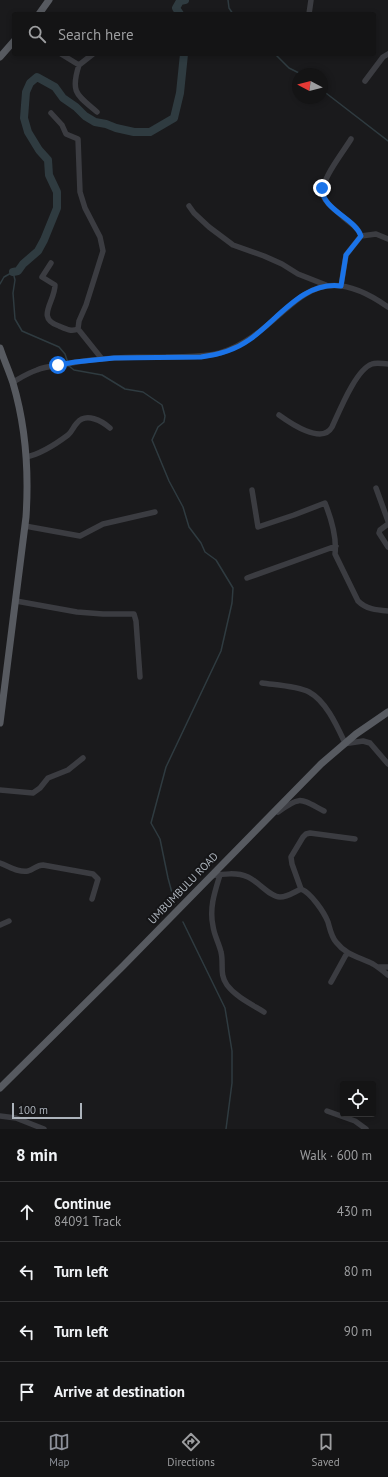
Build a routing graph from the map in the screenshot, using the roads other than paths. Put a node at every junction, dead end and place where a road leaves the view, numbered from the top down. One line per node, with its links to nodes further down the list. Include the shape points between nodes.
1 (49, 0): 3 (main road)
2 (311, 0): 4 (street)
3 (40, 12)
4 (309, 12)
5 (12, 44): 9 (main road)
6 (388, 54): 11 (street)
7 (64, 56): 10 (street)
8 (90, 56): 10 (street)
9 (0, 57)
10 (79, 65): 12 (street, via 75,80 76,92)
11 (365, 80)
12 (97, 112)
13 (52, 114): 22 (street, via 66,134 78,138 80,192 102,244 102,257 78,321)
14 (351, 140): 16 (street, via 325,180 322,192 328,203 355,227)
15 (189, 206): 19 (street, via 194,214 233,245 264,256)
16 (361, 236): 17 (street, via 376,234); 20 (street, via 346,255)
17 (388, 239)
18 (51, 262): 22 (street, via 42,277 55,285 47,314 48,320 51,324 72,331)
19 (326, 285): 20 (street); 24 (street, via 294,302 248,341 226,351 201,357)
20 (341, 286): 21 (street, via 368,295)
21 (388, 307)
22 (78, 329): 24 (street)
23 (0, 348): 26 (main road)
24 (102, 359): 26 (street, via 35,370)
25 (388, 364): 27 (street, via 375,363 365,368 349,392 332,428 326,434 317,434 298,427)
26 (13, 382): 29 (main road)
27 (279, 415)
28 (110, 428): 29 (street, via 95,418 82,419 68,435 39,453)
29 (26, 457): 34 (main road, via 28,489)
30 (376, 488): 33 (street)
31 (252, 490): 35 (street, via 258,527 325,503)
32 (156, 512): 34 (street, via 102,524 80,536)
33 (388, 523): 36 (street, via 379,532)
34 (25, 526): 38 (main road)
35 (336, 546): 37 (street); 39 (street, via 334,554 358,601 370,609)
36 (388, 547)
37 (247, 578)
38 (16, 601): 40 (street, via 77,612 134,614); 42 (main road)
39 (388, 611)
40 (140, 677)
41 (262, 683): 45 (street, via 309,692 319,700 336,722)
42 (2, 684): 44 (main road)
43 (388, 712): 45 (main road, UMBUMBULU ROAD)
44 (0, 723)
45 (344, 744): 47 (street, via 366,741); 50 (main road, UMBUMBULU ROAD)
46 (82, 758): 48 (street, via 68,770 48,778 33,793)
47 (388, 764)
48 (0, 790)
49 (324, 811): 50 (street, via 305,801 297,800)
50 (269, 816): 54 (main road, UMBUMBULU ROAD)
51 (355, 839): 55 (street, via 310,833 304,835 291,857)
52 (0, 863): 56 (street, via 21,871 43,865 93,874 98,879)
53 (220, 875): 54 (street); 55 (street, via 246,876 277,897); 64 (street, via 214,893 212,919 221,952 222,975 235,994)
54 (210, 876): 65 (main road, UMBUMBULU ROAD)
55 (301, 890): 59 (street, via 320,908 328,922 332,937)
56 (92, 899)
57 (10, 922): 58 (street)
58 (0, 925)
59 (347, 953): 60 (street); 63 (street)
60 (378, 967): 61 (street); 62 (street)
61 (388, 967)
62 (388, 975)
63 (331, 982)
64 (264, 1012)
65 (0, 1088)
66 (327, 1111): 69 (street, via 355,1121)
67 (0, 1116): 68 (street, via 16,1118)
68 (44, 1129)
69 (366, 1129)

